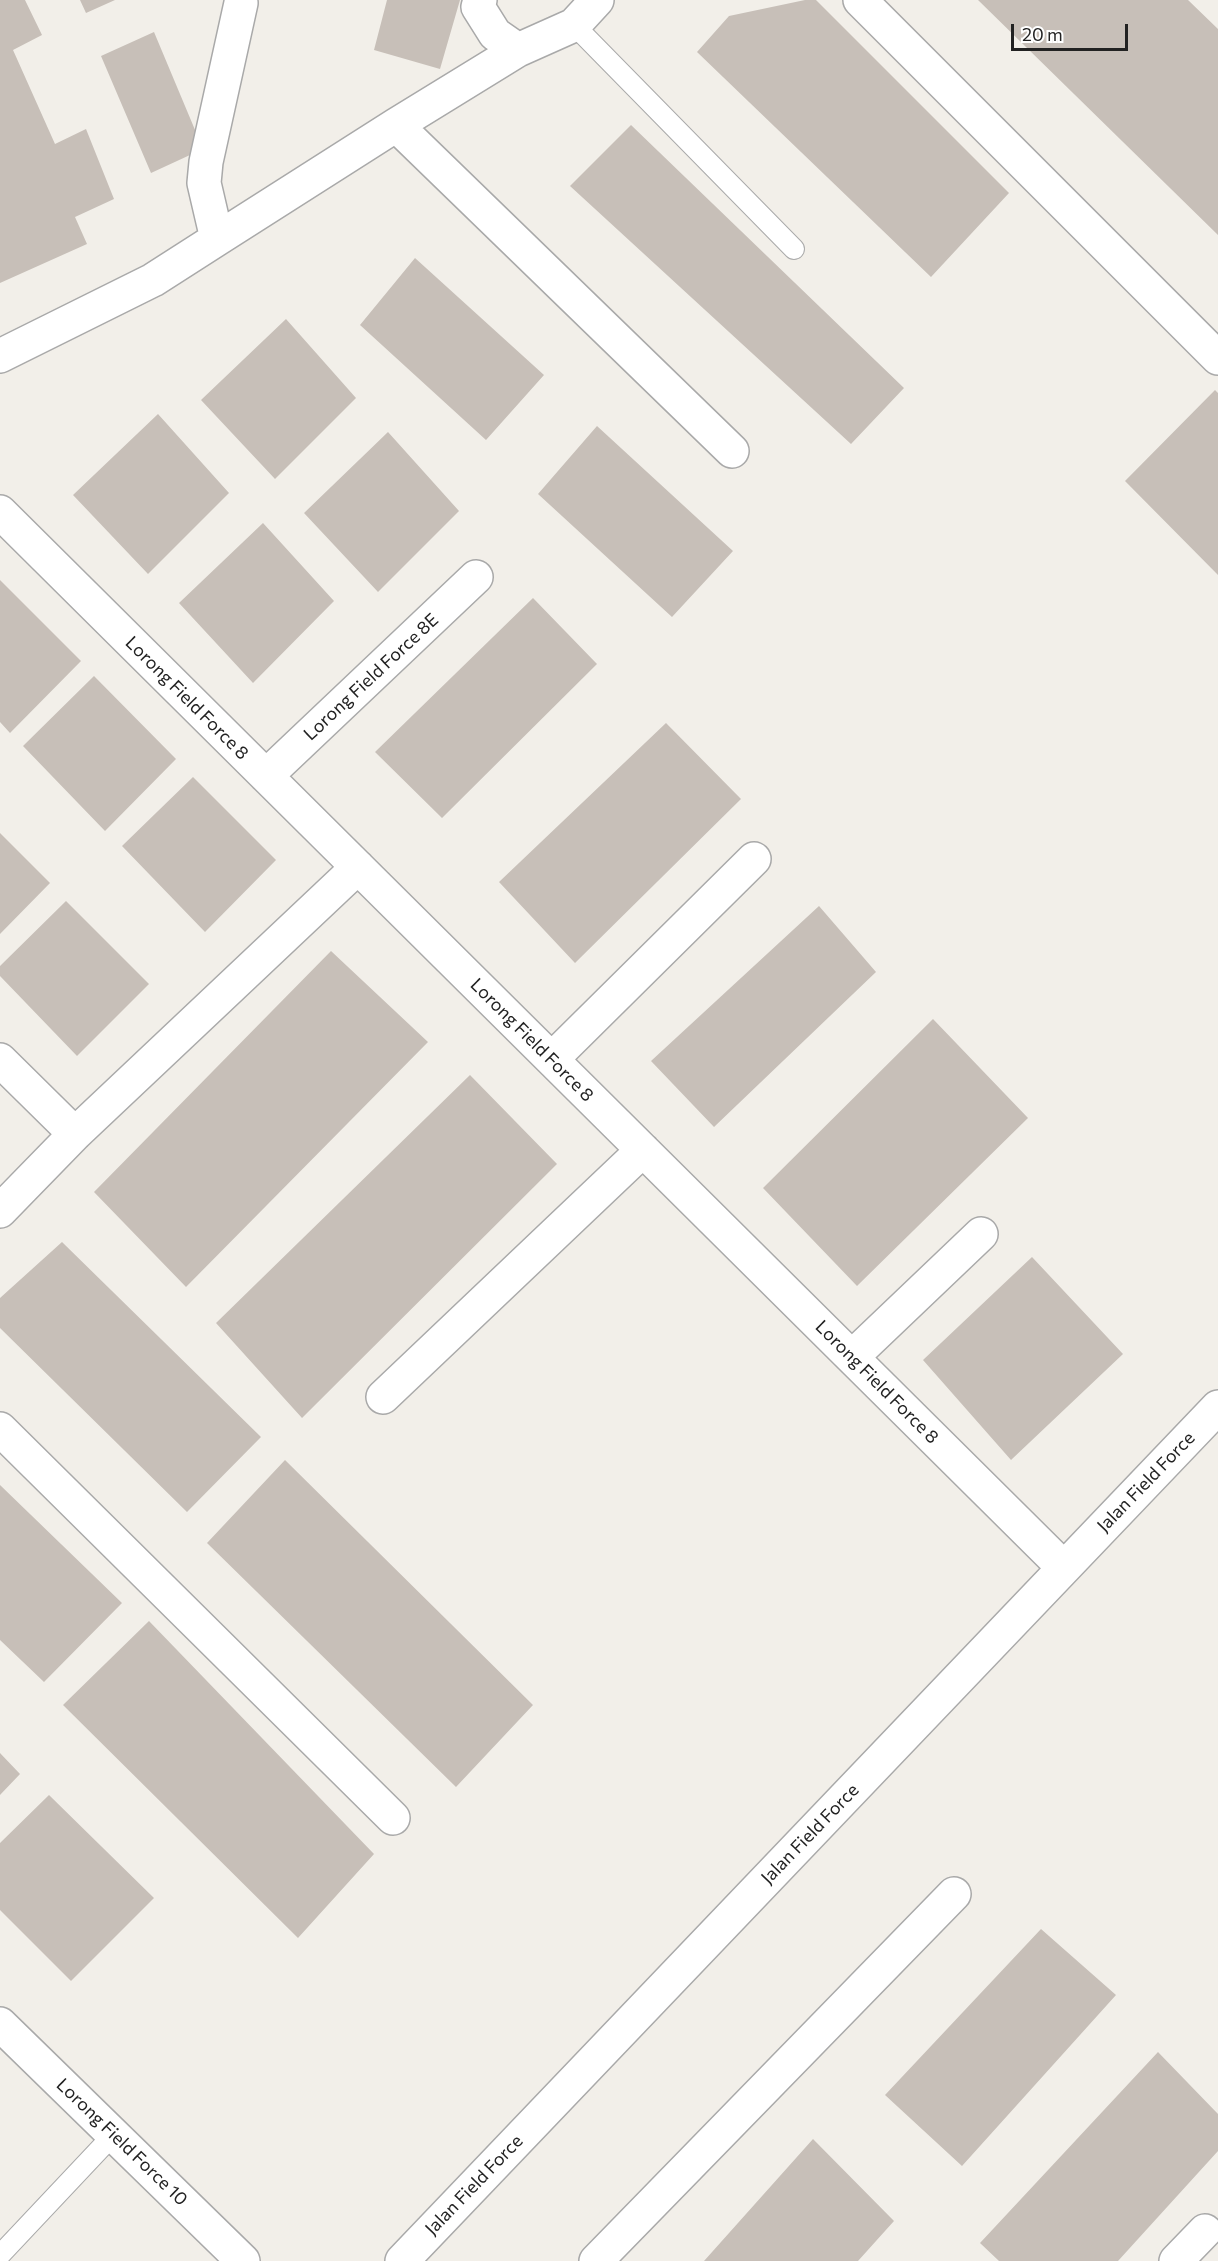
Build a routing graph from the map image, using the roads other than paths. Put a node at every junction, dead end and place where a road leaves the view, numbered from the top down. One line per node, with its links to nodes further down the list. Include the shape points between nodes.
1 (480, 0): 6 (street, via 478,7 495,34)
2 (597, 0): 5 (street)
3 (860, 0): 11 (street)
4 (241, 3): 8 (street, via 206,162 204,183)
5 (574, 25): 6 (street); 9 (lane)
6 (518, 50): 7 (street)
7 (396, 125): 8 (street); 12 (street)
8 (217, 239): 10 (street, via 153,279)
9 (794, 249)
10 (0, 356)
11 (1218, 358)
12 (732, 451)
13 (0, 512): 15 (street, Lorong Field Force 8)
14 (476, 577): 15 (street, Lorong Field Force 8E)
15 (266, 776): 17 (street, Lorong Field Force 8)
16 (754, 859): 18 (street)
17 (358, 867): 18 (street, Lorong Field Force 8); 20 (street)
18 (552, 1059): 21 (street, Lorong Field Force 8)
19 (0, 1060): 20 (street)
20 (75, 1134): 22 (street)
21 (643, 1150): 24 (street, Lorong Field Force 8); 25 (street)
22 (0, 1211)
23 (981, 1234): 24 (street)
24 (852, 1357): 28 (street, Lorong Field Force 8)
25 (382, 1396)
26 (1218, 1407): 28 (street, Jalan Field Force)
27 (0, 1429): 29 (street)
28 (1064, 1568): 36 (street, Jalan Field Force)
29 (393, 1818)
30 (954, 1894): 37 (street)
31 (0, 2024): 32 (street, Lorong Field Force 10)
32 (114, 2134): 34 (lane); 35 (street, Lorong Field Force 10)
33 (1205, 2231): 38 (street)
34 (0, 2255)
35 (243, 2261)
36 (402, 2261)
37 (596, 2261)
38 (1176, 2261)

